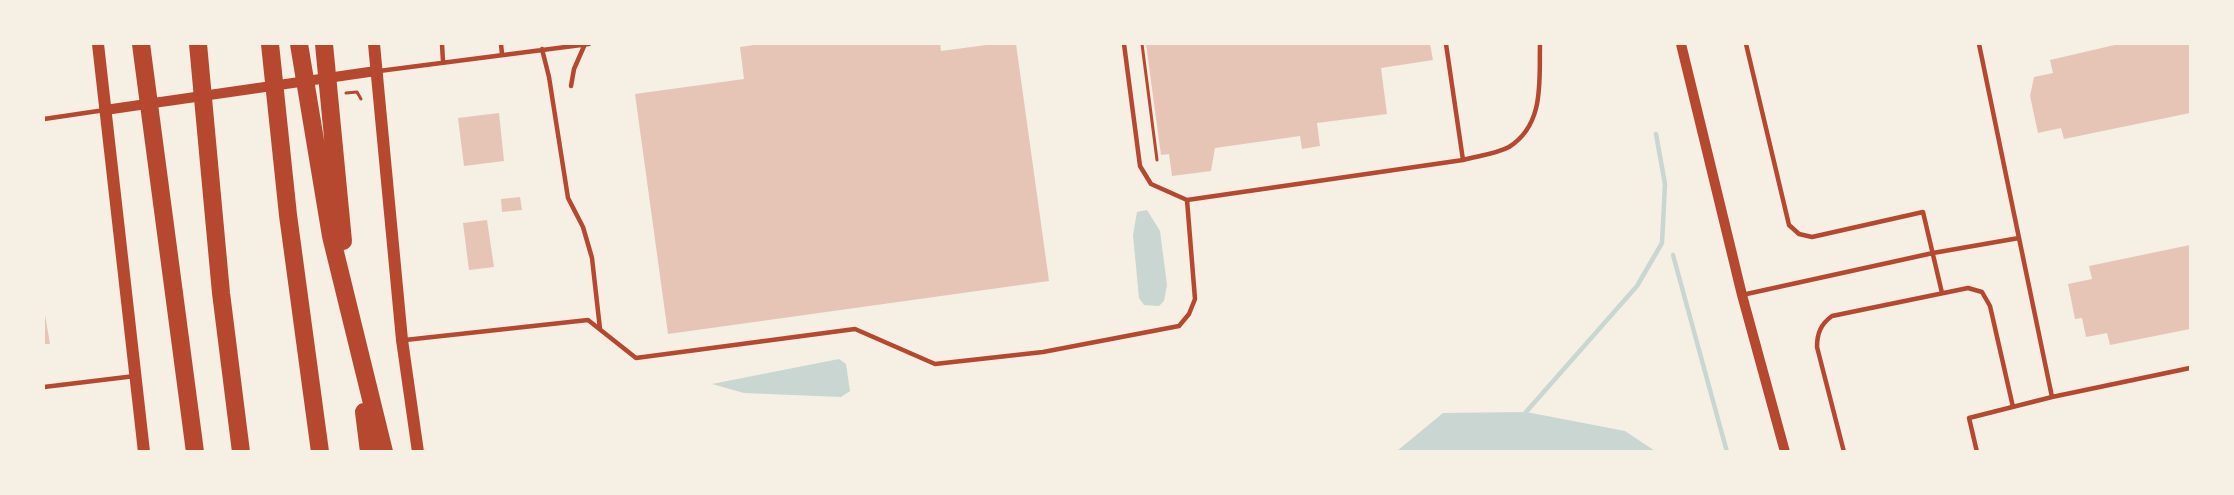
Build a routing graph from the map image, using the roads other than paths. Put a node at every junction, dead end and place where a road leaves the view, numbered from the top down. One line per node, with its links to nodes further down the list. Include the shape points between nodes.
1 (98, 44): 23 (main road)
2 (141, 44): 28 (highway)
3 (148, 44): 28 (highway)
4 (198, 44): 42 (highway, via 221,293)
5 (270, 44): 43 (highway)
6 (299, 44): 45 (highway, via 331,236)
7 (324, 44): 44 (highway)
8 (374, 44): 21 (main road)
9 (442, 44): 20 (lane)
10 (501, 44): 19 (lane)
11 (587, 44): 18 (lane); 22 (lane, via 574,69)
12 (1124, 44): 26 (lane, via 1140,166 1151,184)
13 (1446, 44): 25 (lane)
14 (1540, 44): 25 (lane, via 1535,117 1523,135 1507,148)
15 (1681, 44): 31 (street)
16 (1746, 44): 29 (lane, via 1789,225 1799,234 1812,237 1923,212)
17 (1979, 44): 27 (lane)
18 (542, 49): 19 (lane); 32 (lane, via 568,198 592,258)
19 (502, 54): 20 (lane)
20 (443, 62): 21 (lane)
21 (376, 71): 23 (street); 33 (main road)
22 (571, 86)
23 (105, 110): 24 (lane); 35 (main road)
24 (44, 119)
25 (1463, 160): 26 (lane)
26 (1186, 200): 32 (lane, via 1195,299 1179,326 1043,352 935,364 855,329 636,358)
27 (2019, 238): 29 (lane); 37 (lane)
28 (169, 253): 40 (highway); 41 (highway)
29 (1933, 253): 30 (lane); 31 (lane)
30 (1942, 293): 38 (lane, via 1968,288 1987,298); 48 (lane, via 1832,316 1824,322 1817,346)
31 (1742, 295): 47 (street)
32 (600, 329): 33 (lane, via 588,320)
33 (402, 340): 46 (main road)
34 (2190, 368): 37 (lane)
35 (135, 376): 36 (lane); 39 (main road)
36 (44, 387)
37 (2052, 397): 38 (lane)
38 (2013, 407): 49 (lane, via 1969,418)
39 (144, 452)
40 (189, 452)
41 (195, 452)
42 (241, 452)
43 (320, 452)
44 (369, 452)
45 (384, 452)
46 (418, 452)
47 (1785, 452)
48 (1844, 452)
49 (1977, 452)

